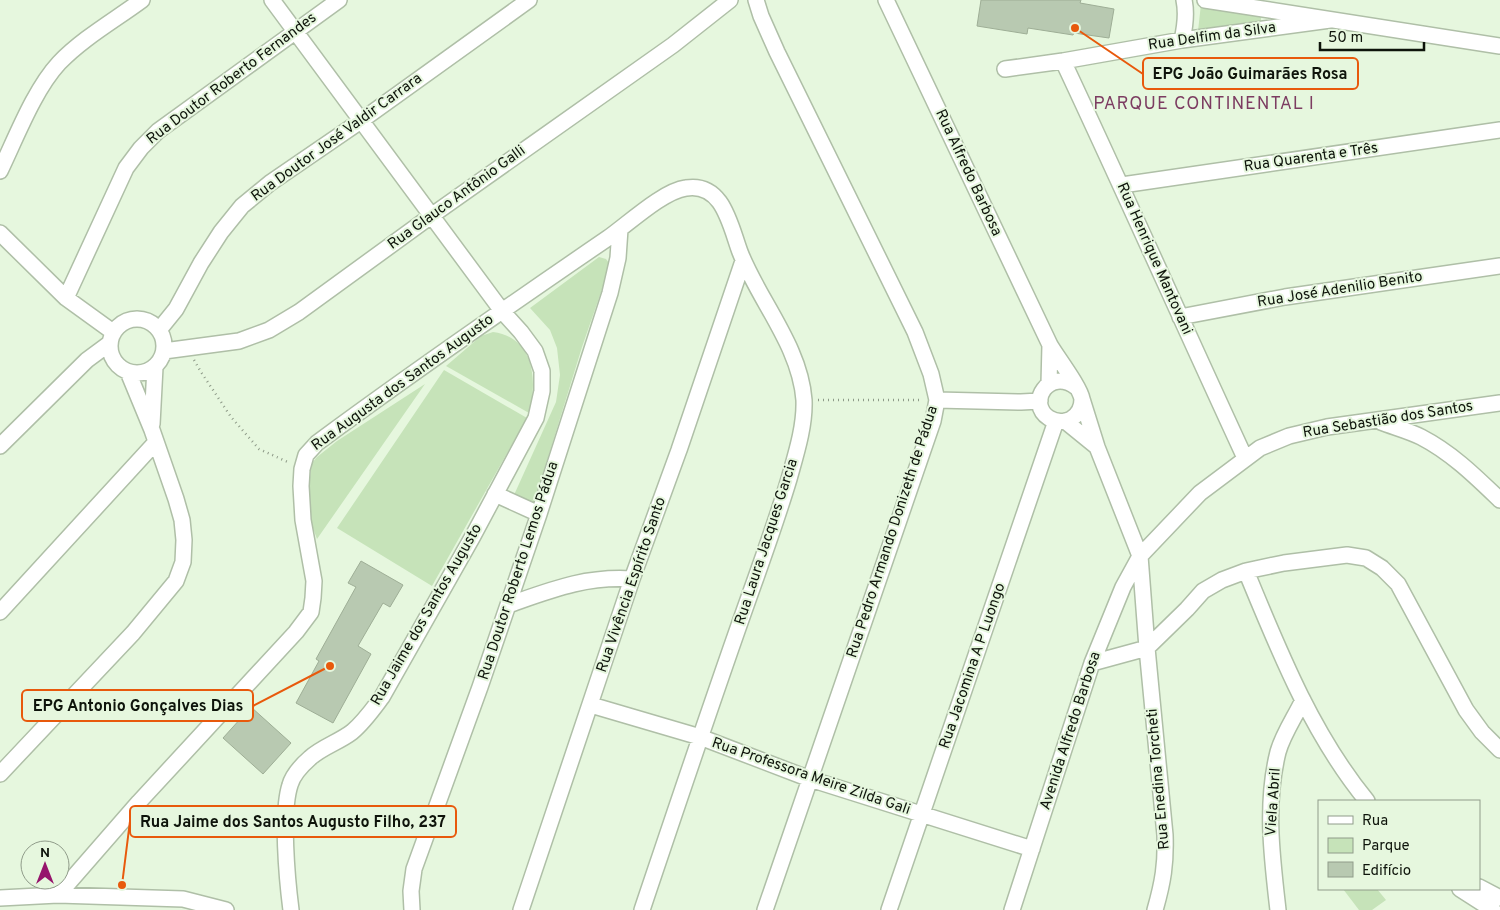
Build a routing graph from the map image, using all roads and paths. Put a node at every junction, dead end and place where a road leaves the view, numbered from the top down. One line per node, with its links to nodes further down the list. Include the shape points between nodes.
1 (142, 0): 18 (street, via 58,64 45,81)
2 (272, 0): 11 (street, Rua Jaime dos Santos Augusto)
3 (339, 0): 11 (street, Rua Doutor Roberto Fernandes)
4 (529, 0): 16 (street, Rua Doutor José Valdir Carrara)
5 (730, 0): 21 (street, Rua Glauco Antônio Galli, via 673,45)
6 (756, 0): 39 (street, Rua Pedro Armando Donizeth de Pádua, via 777,52 915,332)
7 (886, 0): 31 (street, Rua Alfredo Barbosa)
8 (1184, 0): 12 (street, via 1186,11)
9 (1206, 0): 10 (street)
10 (1330, 20): 12 (street, Rua Delfim da Silva); 13 (street)
11 (296, 32): 16 (street, Rua Jaime dos Santos Augusto); 26 (street, Rua Doutor Roberto Fernandes, via 158,131 141,148 126,168)
12 (1182, 40): 14 (street, Rua Delfim da Silva)
13 (1500, 46)
14 (1063, 61): 15 (street, Rua Delfim da Silva); 19 (street, Rua Henrique Mantovani)
15 (1005, 69)
16 (362, 120): 21 (street, Rua Jaime dos Santos Augusto); 29 (street, Rua Doutor José Valdir Carrara, via 242,206 221,232 176,309)
17 (1500, 130): 19 (street, Rua Quarenta e Três)
18 (0, 171)
19 (1122, 185): 28 (street, Rua Henrique Mantovani)
20 (700, 187): 22 (street, Rua Augusta dos Santos Augusto, via 689,187 667,195); 24 (street, Rua Laura Jacques Garcia, via 708,190 722,205)
21 (431, 216): 27 (street, Rua Jaime dos Santos Augusto); 32 (street, Rua Glauco Antônio Galli, via 299,312 269,330 238,341)
22 (620, 230): 27 (street, Rua Augusta dos Santos Augusto); 51 (street, Rua Doutor Roberto Lemos Pádua, via 610,293)
23 (0, 233): 26 (street)
24 (743, 261): 38 (street, Rua Laura Jacques Garcia, via 792,355); 54 (street, Rua Vivência Espírito Santo)
25 (1500, 266): 28 (street, Rua José Adenilio Benito, via 1285,297)
26 (66, 298): 30 (street)
27 (507, 316): 48 (street, Rua Augusta dos Santos Augusto, via 317,443 306,455); 49 (street, Rua Jaime dos Santos Augusto, via 535,351 542,371 542,391 536,418)
28 (1180, 317): 47 (street, Rua Henrique Mantovani)
29 (159, 330): 30 (street, via 145,320 136,319 119,326); 33 (street)
30 (112, 338): 35 (street, via 110,352 114,361); 45 (street)
31 (1050, 345): 36 (street, Rua Alfredo Barbosa); 37 (street, Rua Alfredo Barbosa)
32 (188, 348): 33 (street, Rua Glauco Antônio Galli); 48 (path, via 232,417 259,449)
33 (164, 351): 34 (street)
34 (154, 367): 35 (street, via 146,372); 44 (street)
35 (128, 372): 44 (street)
36 (1049, 384): 37 (street, via 1063,380 1070,382); 40 (street, via 1044,388)
37 (1079, 392): 42 (street, via 1079,410 1071,419); 46 (street, Rua Alfredo Barbosa)
38 (804, 400): 39 (path); 61 (street, Rua Laura Jacques Garcia, via 795,458 779,511)
39 (937, 400): 40 (street); 64 (street, Rua Pedro Armando Donizeth de Pádua, via 930,430)
40 (1040, 401): 42 (street, via 1044,414)
41 (1500, 403): 43 (street, Rua Sebastião dos Santos)
42 (1061, 421): 46 (street, Rua Alfredo Barbosa); 66 (street, Rua Jacomina A P Luongo)
43 (1380, 421): 47 (street, Rua Sebastião dos Santos, via 1327,427 1289,436); 50 (street, via 1421,437 1448,454)
44 (153, 437): 56 (street); 63 (street, via 182,520 183,562 176,581 133,633)
45 (0, 446)
46 (1097, 447): 52 (street, Rua Alfredo Barbosa)
47 (1245, 458): 52 (street, Rua Sebastião dos Santos, via 1200,494)
48 (302, 469): 70 (street, Rua Augusta dos Santos Augusto, via 303,520 314,581 310,612 296,632 138,802)
49 (495, 494): 51 (street); 74 (street, Rua Jaime dos Santos Augusto, via 382,697 353,731 311,757 290,783 286,803 286,841)
50 (1500, 500)
51 (540, 514): 55 (street, Rua Doutor Roberto Lemos Pádua)
52 (1140, 556): 57 (street, Rua Enedina Torcheti); 58 (street, Avenida Alfredo Barbosa, via 1123,587)
53 (1246, 571): 57 (street, via 1204,591); 59 (street); 62 (street, via 1346,555 1366,558 1382,568 1402,590 1466,710)
54 (632, 578): 55 (street, via 574,583); 60 (street, Rua Vivência Espírito Santo)
55 (508, 605): 75 (street, Rua Doutor Roberto Lemos Pádua, via 414,869 410,891)
56 (0, 612)
57 (1147, 648): 58 (street); 81 (street, Rua Enedina Torcheti, via 1166,864)
58 (1092, 663): 67 (street, Avenida Alfredo Barbosa)
59 (1303, 700): 65 (street, via 1331,752); 82 (street, Viela Abril, via 1278,751 1274,777 1271,847)
60 (591, 705): 61 (street, Rua Professora Meire Zilda Gali); 76 (street, Rua Vivência Espírito Santo)
61 (700, 737): 64 (street, Rua Professora Meire Zilda Gali); 77 (street, Rua Laura Jacques Garcia)
62 (1500, 750)
63 (0, 774)
64 (810, 779): 66 (street, Rua Professora Meire Zilda Gali); 78 (street, Rua Pedro Armando Donizeth de Pádua)
65 (1366, 800)
66 (921, 815): 67 (street, Rua Professora Meire Zilda Gali); 79 (street, Rua Jacomina A P Luongo)
67 (1032, 849): 80 (street, Avenida Alfredo Barbosa)
68 (1480, 888): 72 (street)
69 (1462, 890): 83 (street)
70 (58, 895): 71 (street); 73 (street, via 183,899)
71 (0, 898)
72 (1500, 898)
73 (226, 910)
74 (291, 910)
75 (412, 910)
76 (521, 910)
77 (642, 910)
78 (765, 910)
79 (889, 910)
80 (1012, 910)
81 (1155, 910)
82 (1278, 910)
83 (1493, 910)

